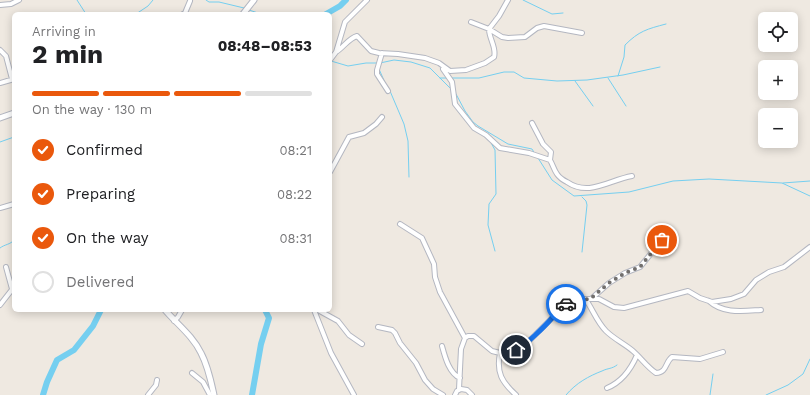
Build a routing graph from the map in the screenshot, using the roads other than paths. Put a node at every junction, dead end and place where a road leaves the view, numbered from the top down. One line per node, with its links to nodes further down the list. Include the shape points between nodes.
1 (19, 0): 6 (street)
2 (254, 0): 8 (street)
3 (367, 0): 13 (street, via 345,22)
4 (508, 0): 10 (street)
5 (190, 1): 7 (street)
6 (0, 5)
7 (185, 12)
8 (244, 12)
9 (471, 22): 10 (street)
10 (489, 29): 11 (street, via 502,37 515,39 525,37 544,26); 16 (street, via 495,54 490,60 457,72 450,71)
11 (582, 33)
12 (0, 50): 17 (street, via 6,56)
13 (336, 52): 14 (street, via 355,36 371,51); 15 (street)
14 (382, 53): 16 (street, via 425,58); 20 (street, via 377,74)
15 (332, 57)
16 (439, 63): 25 (street, via 452,82 454,102 474,128 500,148)
17 (12, 76)
18 (12, 79): 19 (street)
19 (0, 83)
20 (388, 90)
21 (12, 114): 23 (street)
22 (382, 117): 26 (street, via 364,133 349,137)
23 (0, 118)
24 (532, 123): 25 (street, via 543,144 551,152)
25 (550, 160): 27 (street, via 558,175 579,188 592,189)
26 (332, 169)
27 (632, 176)
28 (12, 205): 29 (street)
29 (0, 208)
30 (400, 224): 46 (street, via 422,238 434,264 440,292)
31 (662, 240): 36 (street, via 640,267 609,283)
32 (810, 247): 37 (street, via 784,267 769,272 755,281 744,294 720,301)
33 (6, 267): 34 (street)
34 (12, 285)
35 (12, 289): 38 (street)
36 (588, 300): 37 (street, via 599,299 614,307 624,308 688,291); 50 (street, via 576,300 565,305 523,347); 51 (street, via 606,331)
37 (708, 301): 39 (street, via 731,311)
38 (0, 305)
39 (761, 310)
40 (167, 312): 44 (street)
41 (181, 312): 44 (street)
42 (315, 312): 60 (street, via 331,353)
43 (322, 312): 47 (street, via 338,321 349,335)
44 (174, 321): 59 (street, via 201,352)
45 (378, 327): 61 (street, via 395,333 425,380 433,390)
46 (465, 338): 50 (street, via 474,336 492,351); 53 (street, via 461,349)
47 (362, 344)
48 (442, 346): 53 (street, via 450,368)
49 (723, 352): 51 (street, via 700,359 672,357 666,368 659,373 652,370)
50 (500, 353): 64 (street, via 498,363 501,378 507,388)
51 (637, 355): 55 (street, via 620,381)
52 (192, 373): 58 (street, via 203,382)
53 (460, 378): 56 (street)
54 (157, 380): 57 (street)
55 (607, 388)
56 (459, 389): 62 (street); 63 (street, via 464,389)
57 (148, 395)
58 (210, 395)
59 (214, 395)
60 (354, 395)
61 (443, 395)
62 (455, 395)
63 (472, 395)
64 (516, 395)

